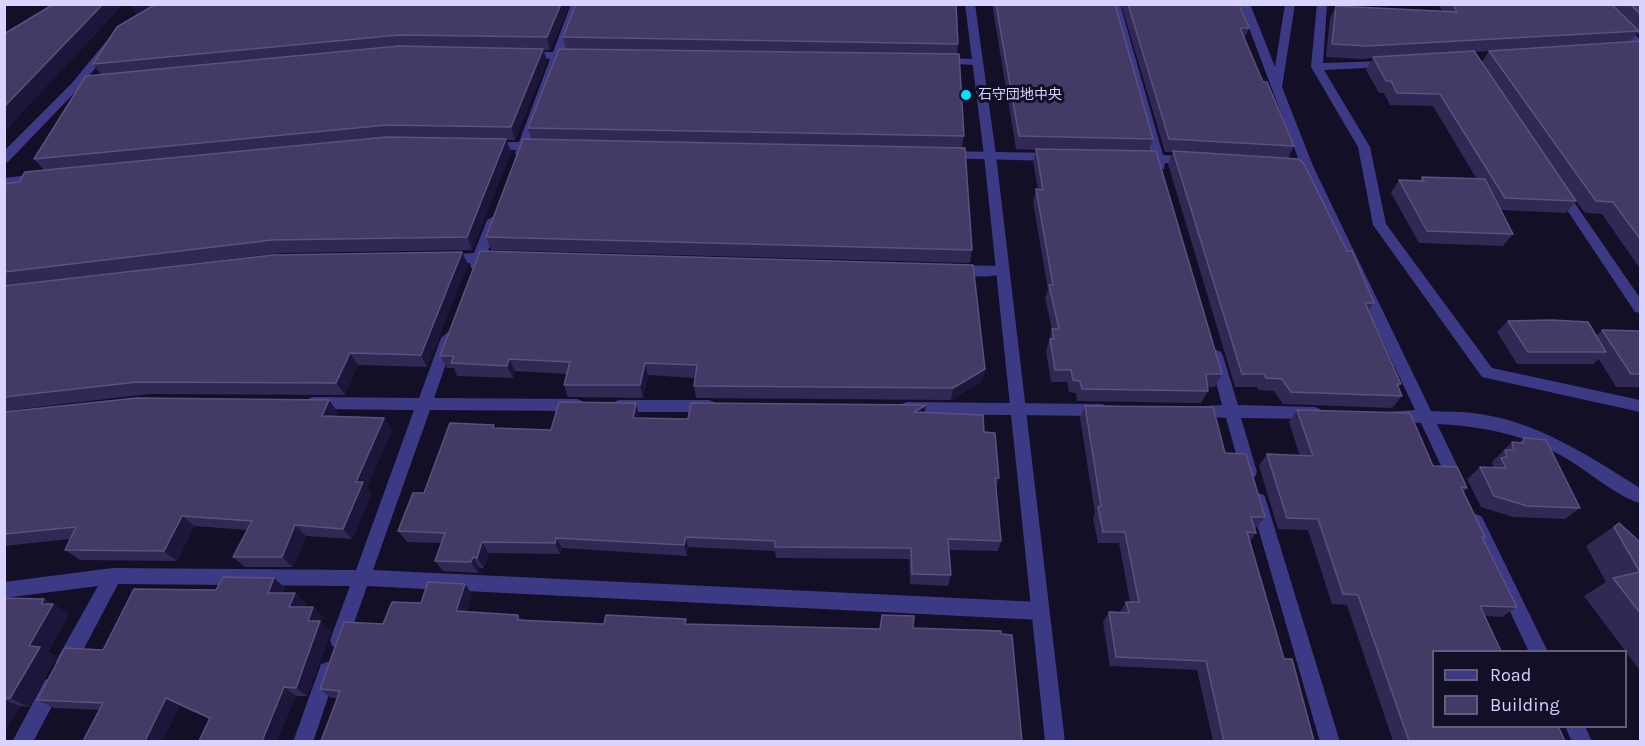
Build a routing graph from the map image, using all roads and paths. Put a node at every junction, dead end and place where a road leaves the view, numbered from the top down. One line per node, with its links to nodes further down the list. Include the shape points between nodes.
1 (576, 4): 11 (street)
2 (970, 4): 14 (street)
3 (1115, 4): 27 (street)
4 (1245, 4): 19 (street)
5 (1290, 4): 19 (street)
6 (1322, 4): 16 (street)
7 (1596, 4): 9 (street, via 1621,24)
8 (123, 33): 18 (street)
9 (1637, 48)
10 (520, 55): 11 (street)
11 (555, 56): 12 (street); 21 (street)
12 (591, 56)
13 (925, 61): 14 (street)
14 (976, 62): 24 (street)
15 (1401, 63): 16 (street)
16 (1317, 67): 48 (street, via 1364,147 1380,225 1487,372)
17 (99, 82): 18 (street)
18 (76, 85): 28 (street)
19 (1277, 88): 56 (street, via 1302,165)
20 (476, 145): 21 (street)
21 (524, 146): 22 (street); 30 (street)
22 (548, 147)
23 (927, 155): 24 (street)
24 (990, 155): 25 (street); 40 (street)
25 (1066, 157)
26 (1123, 158): 27 (street)
27 (1158, 158): 29 (street); 32 (street)
28 (4, 159)
29 (1204, 161)
30 (516, 166)
31 (59, 177): 33 (street)
32 (1164, 181)
33 (4, 182)
34 (1556, 184): 42 (street)
35 (499, 207): 36 (street)
36 (478, 257): 37 (street); 38 (street); 41 (street)
37 (432, 258)
38 (514, 258)
39 (934, 270): 40 (street)
40 (1001, 271): 50 (street)
41 (471, 278)
42 (1641, 308)
43 (455, 320): 46 (street)
44 (1211, 342): 53 (street)
45 (292, 403): 46 (street)
46 (423, 404): 47 (street); 59 (street)
47 (730, 406)
48 (1641, 406)
49 (895, 408): 50 (street)
50 (1016, 408): 51 (street); 61 (street)
51 (1116, 410)
52 (1174, 410): 53 (street)
53 (1232, 411): 54 (street); 66 (street)
54 (1334, 414)
55 (1380, 415): 56 (street)
56 (1426, 417): 57 (street, via 1474,418 1517,430 1566,450); 62 (street)
57 (1641, 496)
58 (112, 576): 59 (street); 60 (street); 63 (street)
59 (361, 578): 61 (street); 64 (street)
60 (4, 590)
61 (1040, 611): 65 (street)
62 (1539, 650)
63 (22, 741)
64 (303, 741)
65 (1055, 741)
66 (1330, 741)

